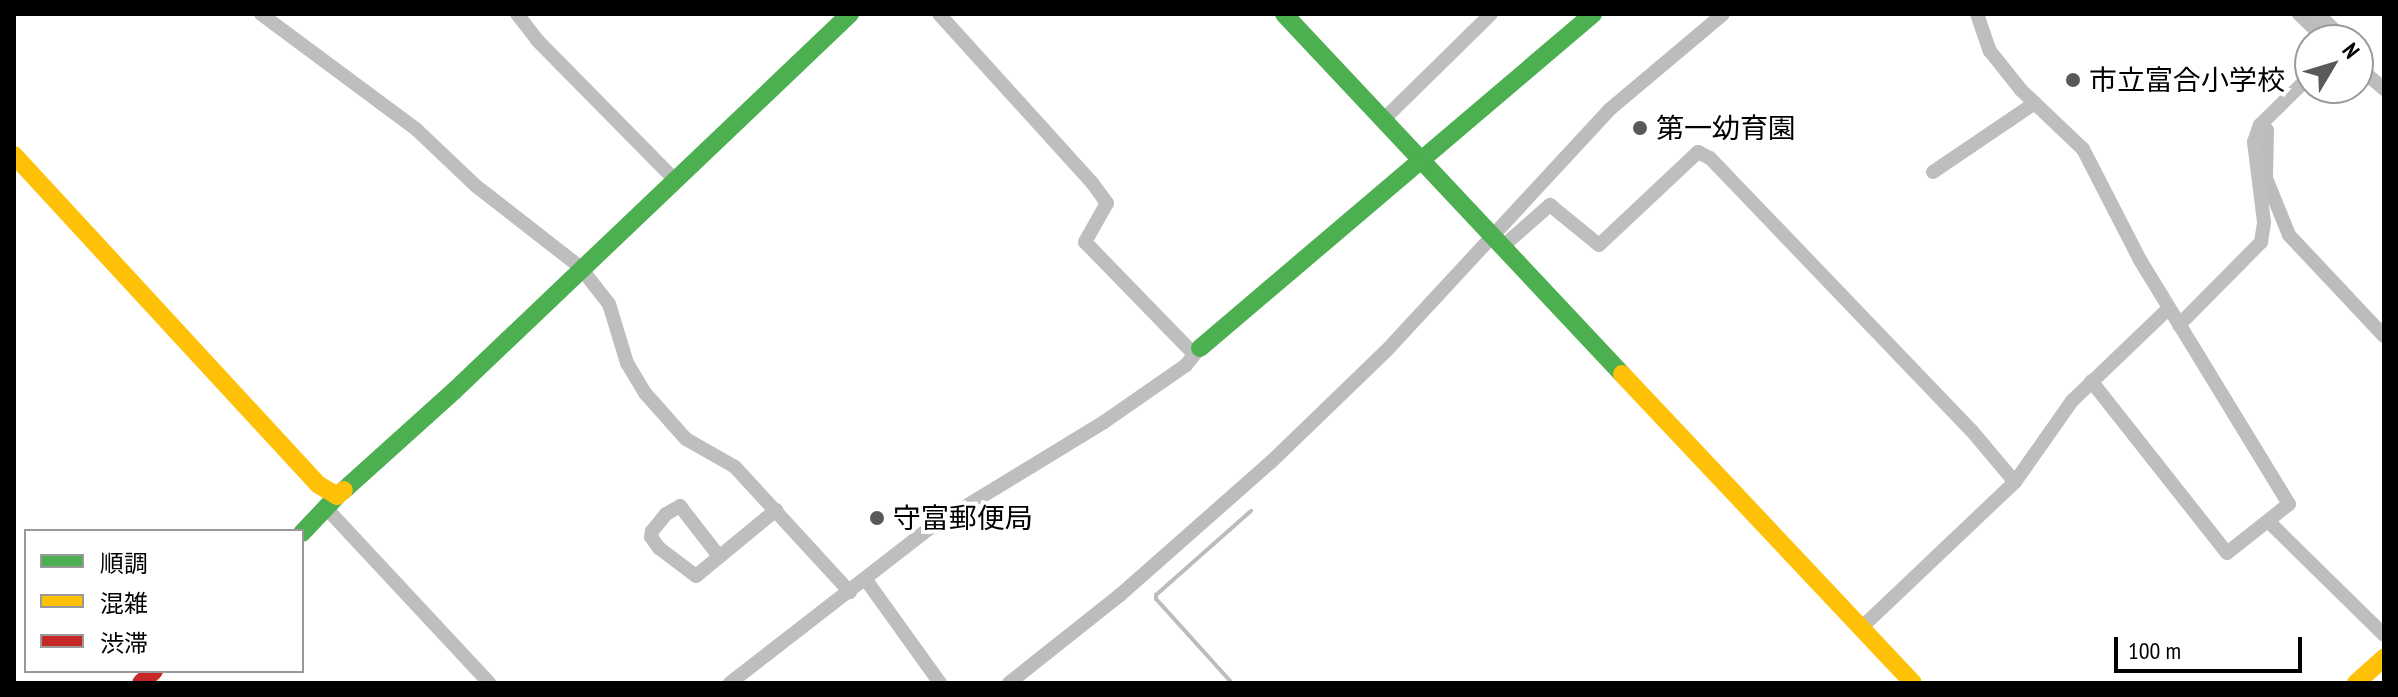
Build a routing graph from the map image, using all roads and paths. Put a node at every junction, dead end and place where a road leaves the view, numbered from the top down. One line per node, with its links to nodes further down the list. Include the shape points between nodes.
1 (261, 14): 17 (street, via 417,130 476,186)
2 (517, 14): 14 (street, via 537,40)
3 (850, 14): 14 (street)
4 (939, 14): 20 (street, via 1107,203 1085,242)
5 (1284, 14): 11 (street)
6 (1491, 14): 11 (street)
7 (1593, 14): 13 (street)
8 (1977, 14): 10 (street, via 1990,51)
9 (2294, 92): 19 (street, via 2260,125 2254,142 2264,222 2261,242)
10 (2035, 103): 15 (street); 18 (street, via 2083,149)
11 (1383, 120): 13 (street)
12 (15, 157): 23 (street)
13 (1421, 162): 16 (street); 20 (street)
14 (683, 171): 17 (street)
15 (1933, 172)
16 (1501, 246): 22 (street, via 1550,205 1599,245 1698,152 1971,430); 30 (street)
17 (580, 267): 23 (street); 24 (street, via 609,304 627,363 645,393 686,439 735,467)
18 (2169, 308): 19 (street); 21 (street)
19 (2179, 325): 25 (street, via 2289,504)
20 (1196, 350): 28 (street, via 1186,365 1104,422 927,530)
21 (2091, 381): 22 (street); 25 (street, via 2227,553)
22 (2015, 482): 30 (street)
23 (332, 503): 26 (street); 33 (street)
24 (776, 510): 27 (street); 29 (street)
25 (2269, 522): 31 (street)
26 (304, 531)
27 (718, 555): 27 (street, via 712,567 694,576 659,548 651,537 654,527 680,506)
28 (866, 580): 29 (street); 35 (street)
29 (850, 592): 34 (street)
30 (1861, 628): 36 (street)
31 (2384, 635)
32 (2384, 658): 37 (street)
33 (489, 683)
34 (730, 683)
35 (940, 683)
36 (1913, 683)
37 (2356, 683)

